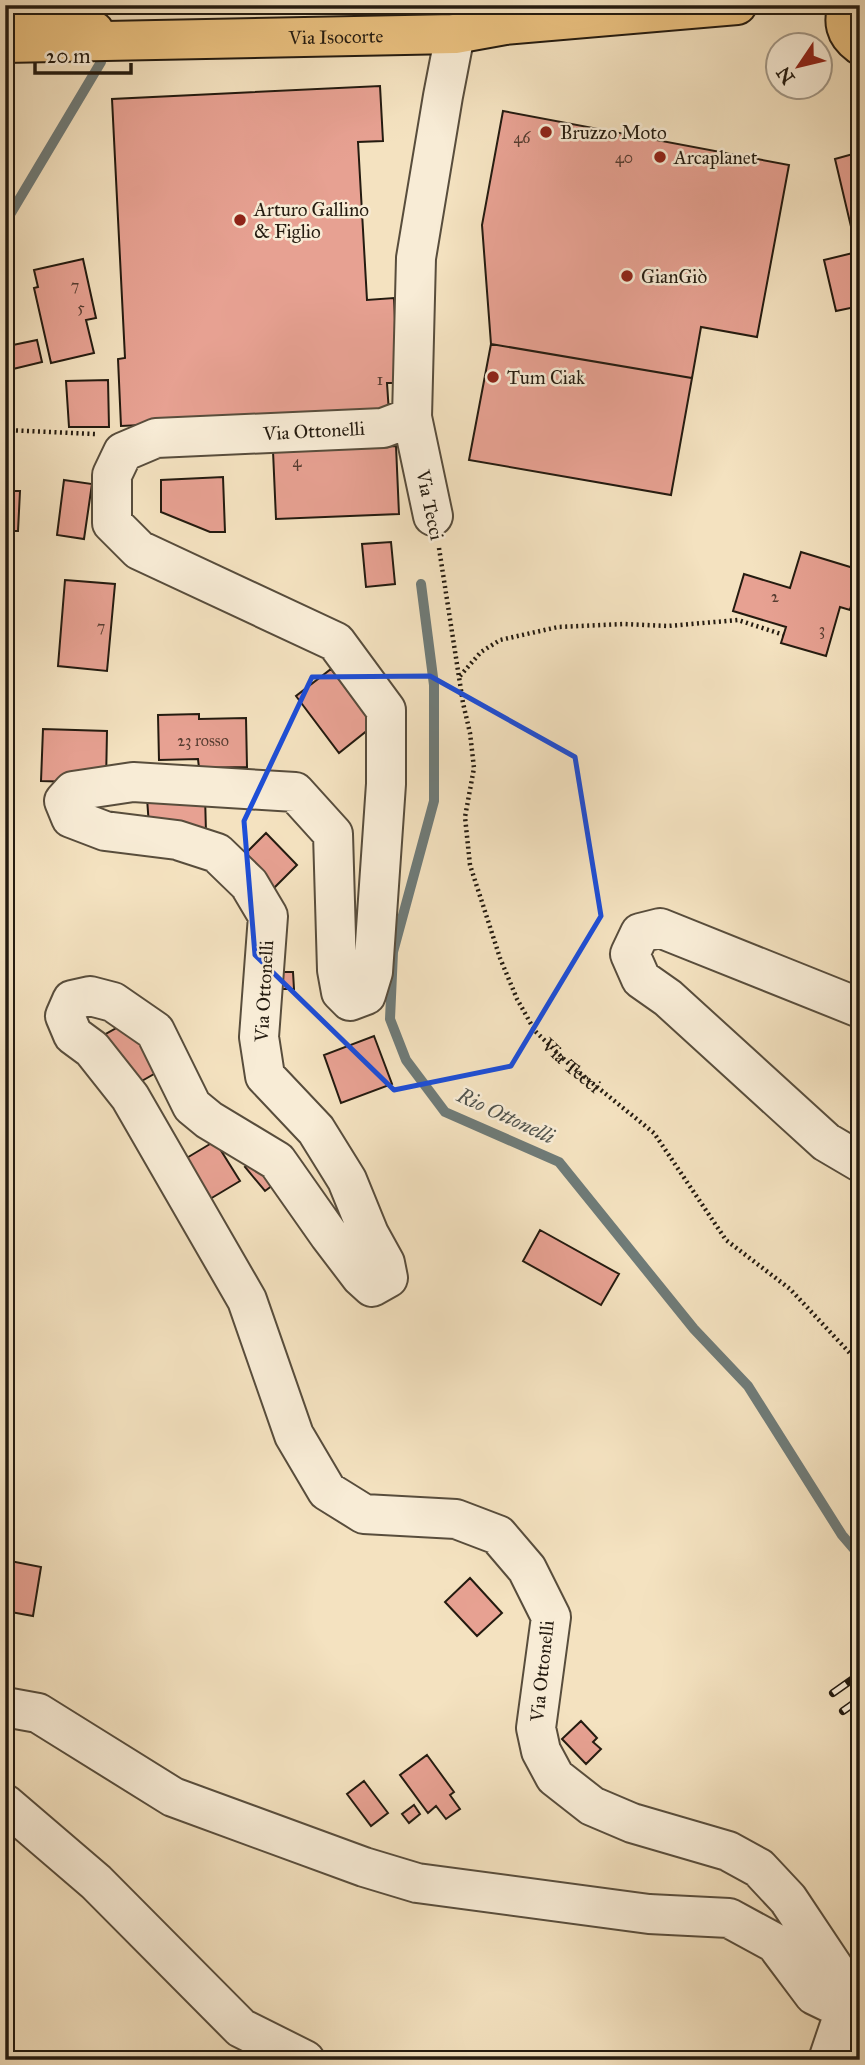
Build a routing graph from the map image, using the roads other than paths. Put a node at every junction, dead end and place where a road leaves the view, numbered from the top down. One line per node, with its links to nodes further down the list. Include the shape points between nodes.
1 (8, 5): 4 (main road)
2 (737, 5): 3 (main road, Via Isocorte, via 505,25)
3 (455, 34): 4 (main road, Via Isocorte); 6 (street, via 416,258)
4 (130, 41): 5 (main road, Via Isocorte)
5 (5, 43)
6 (412, 417): 7 (street, Via Tecci); 12 (street, Via Ottonelli, via 383,428 156,438 123,452 112,475 113,523 139,550 336,642 386,710 386,784 373,972 366,995 351,1001 341,992 333,834 295,792 133,782 73,791 64,801 71,818 105,831 177,840 217,853 249,884 268,916 259,1037 265,1076 316,1130 347,1180 388,1278 372,1287 277,1161 192,1106 155,1031 113,1002 90,996 72,1000 65,1016 72,1035 92,1049 130,1097 247,1300 294,1435 327,1490 364,1514 456,1519 498,1535 527,1569 551,1617 536,1728 541,1751 555,1777 592,1806 632,1824 728,1851 758,1868 788,1899 848,1989)
7 (433, 516)
8 (860, 1008): 9 (street, via 660,928 640,933 630,954 641,979 668,998 826,1142)
9 (860, 1162)
10 (5, 1707): 12 (street, via 38,1713 173,1797 417,1883 649,1914 729,1918 775,1943 814,1995)
11 (5, 1804): 13 (street, via 96,1882 242,2028)
12 (845, 2010): 14 (street, Via Ottonelli)
13 (305, 2060)
14 (828, 2060)

